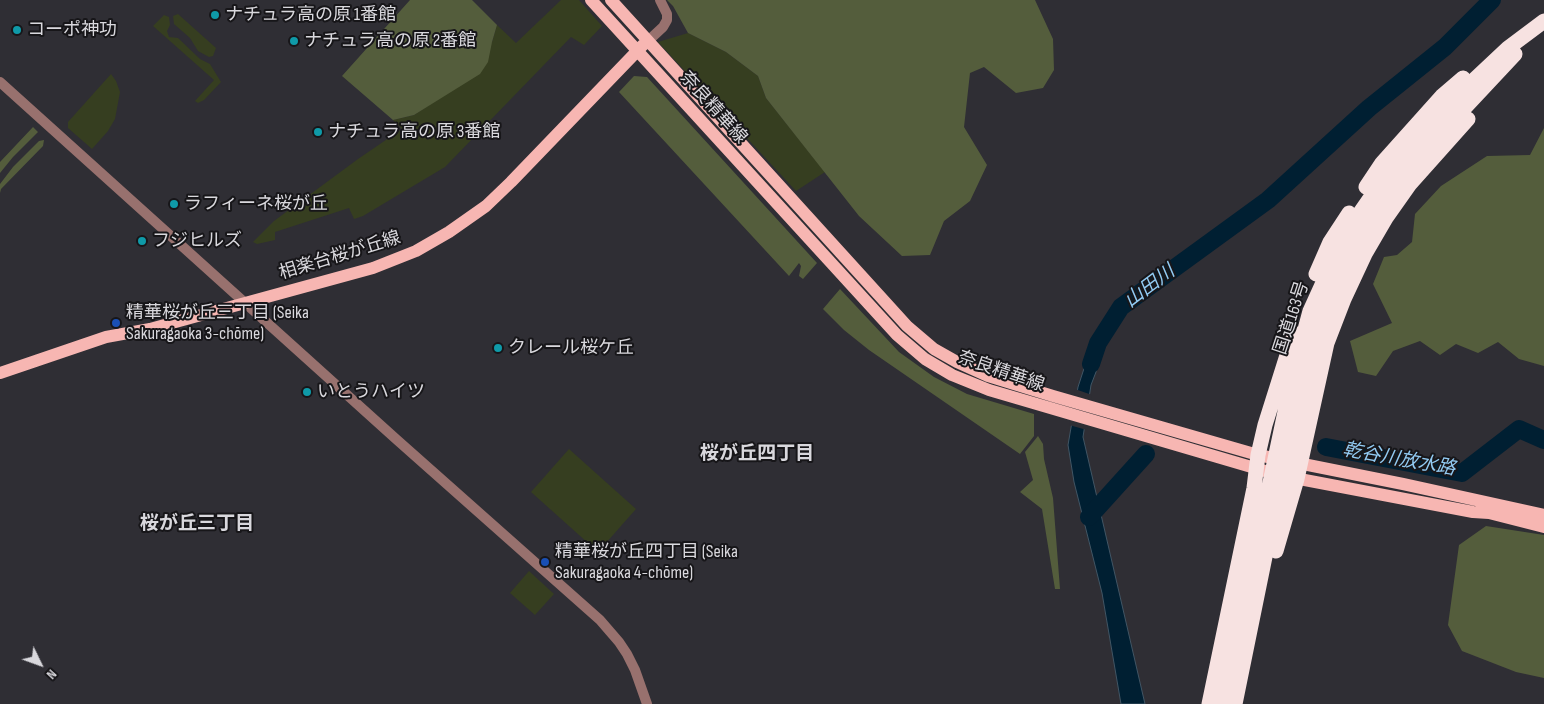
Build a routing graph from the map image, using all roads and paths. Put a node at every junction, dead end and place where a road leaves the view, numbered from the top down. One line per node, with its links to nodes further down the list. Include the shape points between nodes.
1 (591, 0): 7 (main road, 奈良精華線)
2 (610, 0): 5 (main road, 奈良精華線)
3 (660, 0): 5 (street, via 667,20)
4 (1541, 26): 6 (highway, 国道163号); 11 (highway, 国道163号, via 1427,148 1366,227 1342,272); 14 (highway, via 1487,96 1410,184 1365,254 1327,343)
5 (648, 41): 7 (main road, 相楽台桜が丘線); 12 (main road, 奈良精華線, via 907,326 934,349 957,362)
6 (1508, 48): 11 (highway, 国道163号, via 1416,139 1357,217 1310,311); 13 (highway, via 1484,60 1442,96 1382,163 1330,242 1292,341 1265,425)
7 (637, 50): 9 (main road, 相楽台桜が丘線, via 511,182 486,206 448,232 416,251 373,268); 12 (main road, 奈良精華線, via 912,349 962,380 989,390)
8 (0, 82): 9 (street)
9 (245, 302): 10 (main road, 相楽台桜が丘線, via 106,338); 20 (street, via 600,620 627,654)
10 (0, 373)
11 (1299, 376): 18 (highway, 国道163号)
12 (1059, 404): 13 (main road, 奈良精華線, via 1095,408); 13 (main road, 奈良精華線, via 1093,421)
13 (1257, 462): 14 (main road, 奈良精華線); 15 (main road, 奈良精華線); 21 (highway)
14 (1300, 463): 15 (highway); 16 (main road, 奈良精華線)
15 (1297, 479): 17 (main road, 奈良精華線, via 1489,513); 19 (highway, via 1272,563 1253,652)
16 (1544, 514)
17 (1544, 527)
18 (1262, 547): 19 (highway, 国道163号); 22 (highway, 国道163号)
19 (1242, 670): 23 (highway, 国道163号)
20 (647, 704)
21 (1209, 704)
22 (1223, 704)
23 (1235, 704)

